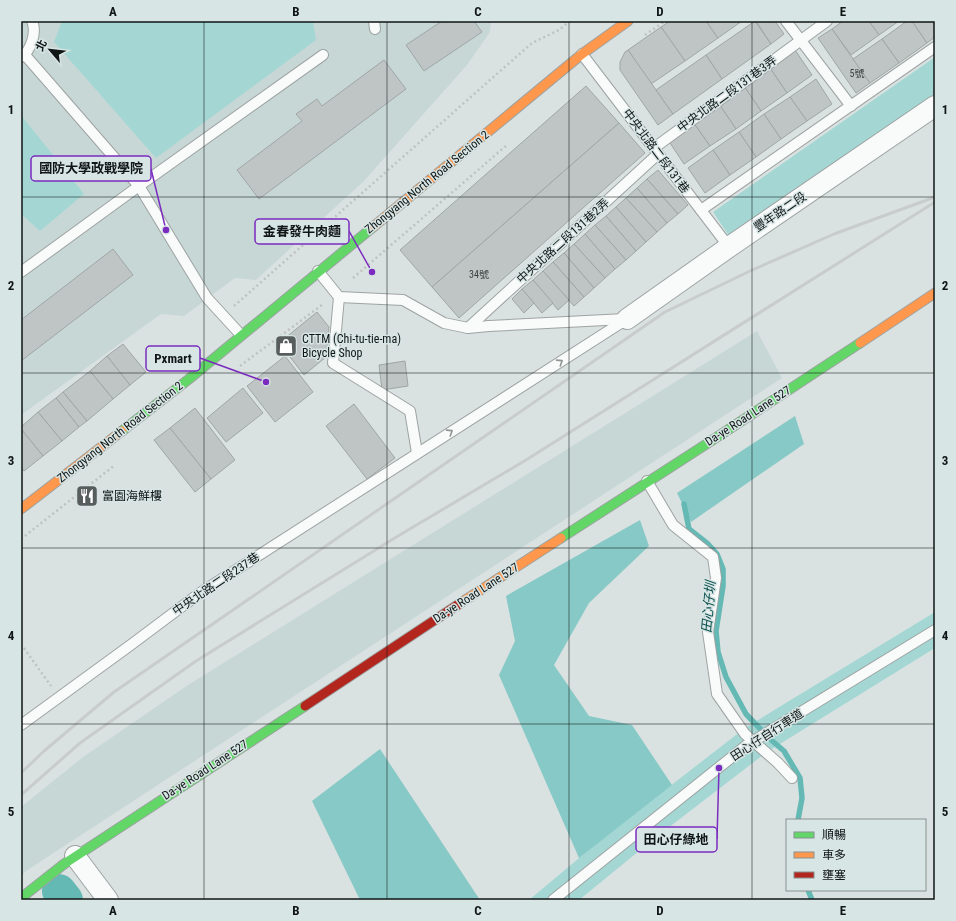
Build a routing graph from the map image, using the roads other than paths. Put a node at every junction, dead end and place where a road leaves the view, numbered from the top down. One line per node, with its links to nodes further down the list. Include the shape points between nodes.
1 (628, 21): 7 (street, Zhongyang North Road Section 2)
2 (786, 21): 5 (lane)
3 (827, 21): 5 (lane, 中央北路二段131巷3弄)
4 (34, 22): 9 (lane, via 32,41)
5 (801, 40): 10 (lane); 12 (lane, 中央北路二段131巷3弄)
6 (935, 47): 10 (lane)
7 (582, 54): 12 (lane, 中央北路二段131巷); 16 (street, Zhongyang North Road Section 2)
8 (323, 55): 13 (lane)
9 (23, 56): 13 (lane)
10 (851, 106): 14 (lane)
11 (935, 106): 15 (street, 豐年路二段)
12 (656, 151): 14 (lane, 中央北路二段131巷); 21 (lane, 中央北路二段131巷2弄)
13 (139, 186): 17 (lane); 22 (lane, via 207,298)
14 (701, 210): 15 (lane, 中央北路二段131巷)
15 (729, 247): 20 (street, 豐年路二段)
16 (318, 271): 19 (lane); 22 (street, Zhongyang North Road Section 2)
17 (21, 272)
18 (935, 293): 24 (street, Da-ye Road Lane 527)
19 (339, 297): 21 (lane, via 404,300 444,323); 23 (lane, via 333,363 410,411)
20 (627, 319): 21 (lane); 23 (lane, 中央北路二段237巷, one-way to 20)
21 (468, 328)
22 (241, 335): 25 (street, Zhongyang North Road Section 2, via 189,379)
23 (417, 453): 27 (lane, 中央北路二段237巷, via 200,593)
24 (646, 481): 28 (lane, via 673,525 713,557 716,578 708,632 717,694 745,734); 30 (street, Da-ye Road Lane 527)
25 (21, 509)
26 (935, 630): 28 (lane, 田心仔自行車道)
27 (21, 725)
28 (753, 741): 29 (lane); 33 (lane, 田心仔自行車道)
29 (792, 778)
30 (70, 860): 31 (street, Da-ye Road Lane 527, bridge); 32 (street)
31 (21, 898)
32 (108, 900)
33 (553, 900)

